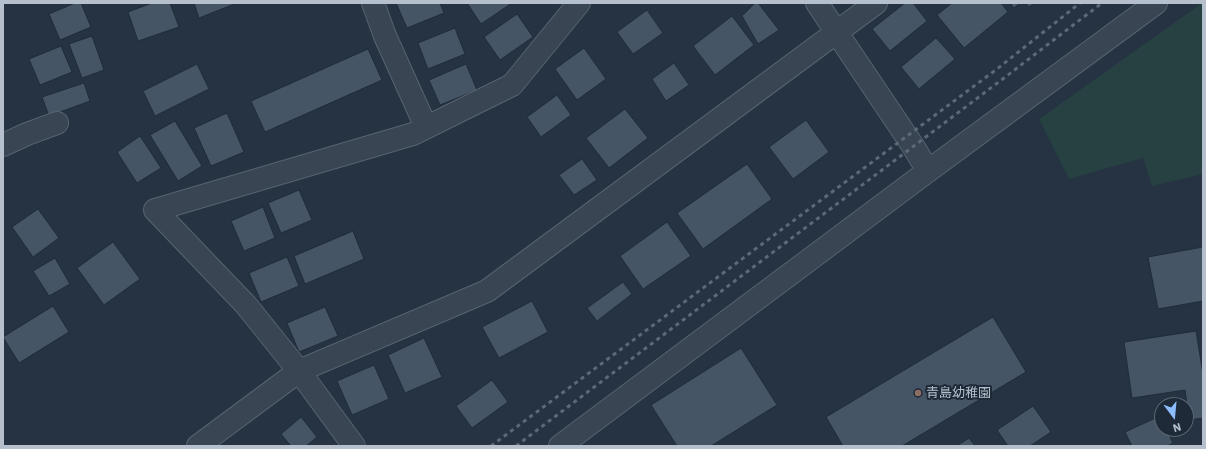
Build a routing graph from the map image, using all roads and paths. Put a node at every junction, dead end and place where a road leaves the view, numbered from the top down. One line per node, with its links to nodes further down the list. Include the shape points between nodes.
1 (373, 3): 8 (street)
2 (579, 3): 8 (street, via 512,85)
3 (817, 3): 6 (street)
4 (876, 3): 6 (street)
5 (1156, 3): 10 (street)
6 (838, 31): 10 (street); 11 (street, via 487,291)
7 (58, 123): 9 (street)
8 (426, 127): 11 (street, via 413,134 155,210 246,305)
9 (3, 145)
10 (928, 171): 14 (street)
11 (299, 371): 12 (street); 13 (street)
12 (198, 446)
13 (354, 446)
14 (560, 446)

